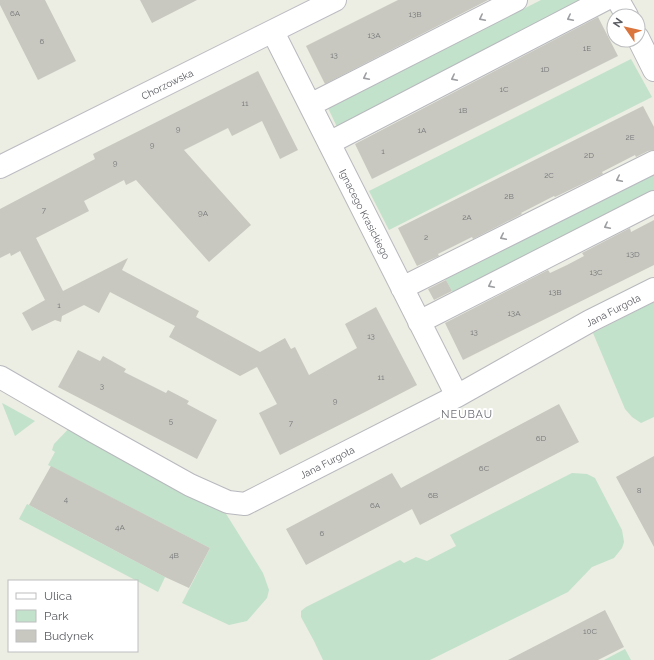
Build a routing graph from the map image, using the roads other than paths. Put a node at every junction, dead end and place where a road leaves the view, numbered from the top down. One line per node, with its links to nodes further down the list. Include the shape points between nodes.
1 (335, 0): 4 (street, Chorzowska)
2 (516, 0): 7 (street, one-way to 7)
3 (604, 0): 8 (street, one-way to 8)
4 (273, 32): 7 (street, Ignacego Krasickiego); 10 (street, Chorzowska)
5 (643, 48): 6 (street)
6 (654, 70)
7 (310, 105): 8 (street, Ignacego Krasickiego)
8 (329, 143): 12 (street, Ignacego Krasickiego)
9 (654, 162): 12 (street, one-way to 12)
10 (0, 167)
11 (654, 202): 14 (street, one-way to 14)
12 (402, 288): 14 (street, Ignacego Krasickiego)
13 (654, 289): 16 (street, Jana Furgoła, via 590,321)
14 (419, 322): 16 (street, Ignacego Krasickiego)
15 (0, 377): 16 (street, Jana Furgoła, via 190,485 228,502 245,504)
16 (457, 396)

